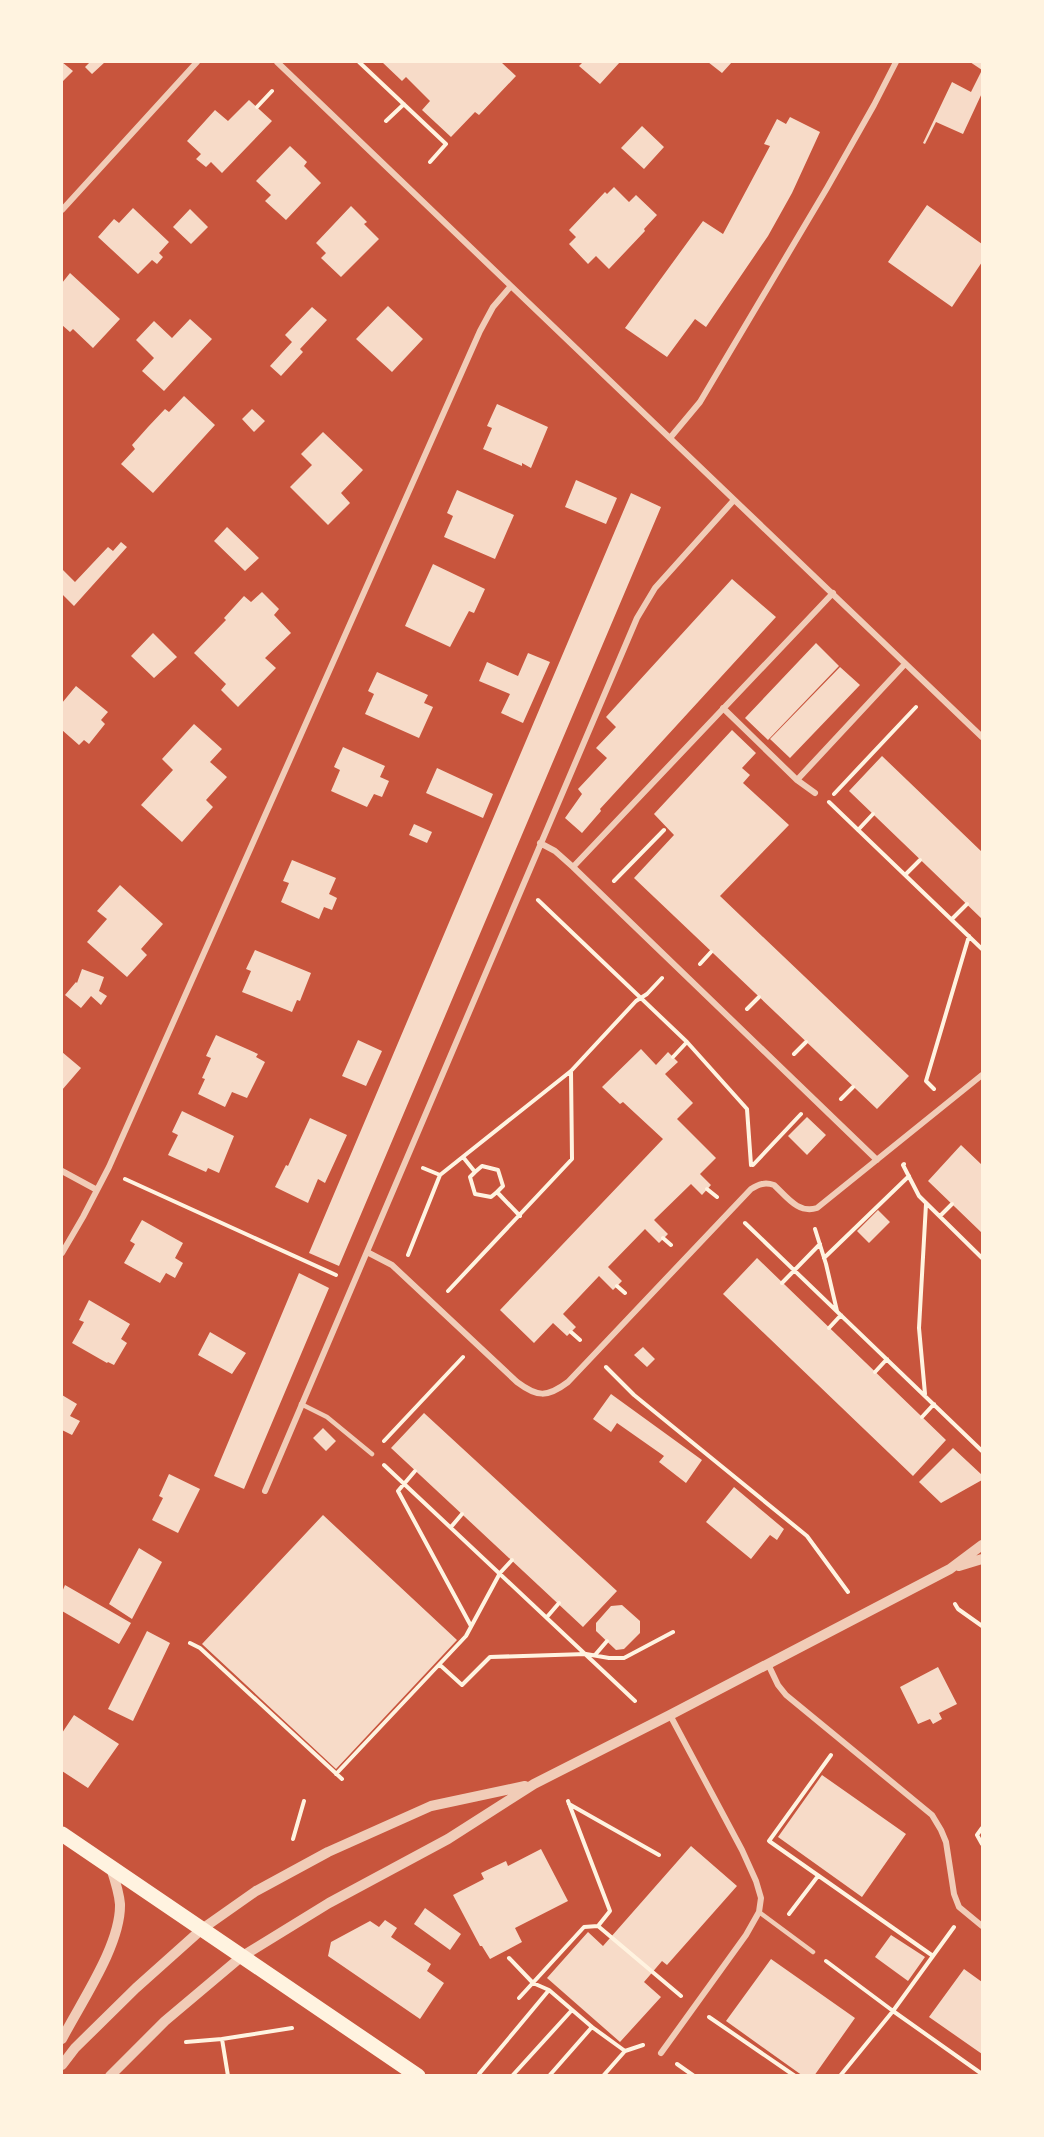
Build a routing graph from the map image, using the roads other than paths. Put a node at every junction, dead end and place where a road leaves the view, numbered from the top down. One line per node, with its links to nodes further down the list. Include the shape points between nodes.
1 (197, 62): 4 (street)
2 (277, 62): 5 (street)
3 (896, 62): 6 (street, via 827,188 700,402)
4 (62, 210)
5 (511, 286): 6 (street); 19 (street, via 493,308 475,342)
6 (669, 438): 7 (street)
7 (734, 500): 8 (street); 14 (street, via 656,588 637,618)
8 (833, 593): 9 (street); 10 (street)
9 (906, 664): 11 (street); 12 (street)
10 (723, 708): 12 (street); 15 (street)
11 (982, 737)
12 (797, 780): 13 (street)
13 (815, 793)
14 (540, 843): 15 (street); 20 (street)
15 (573, 867): 17 (street)
16 (982, 1075): 17 (street)
17 (877, 1160): 20 (street, via 810,1210 799,1208 774,1185 758,1184 751,1189 555,1392 529,1391 392,1265)
18 (62, 1171): 19 (street)
19 (97, 1190): 21 (street)
20 (367, 1252): 22 (street)
21 (62, 1253)
22 (301, 1404): 23 (lane, via 327,1417); 24 (street)
23 (372, 1454)
24 (265, 1491)
25 (982, 1545): 27 (street)
26 (982, 1559): 27 (street)
27 (950, 1569): 28 (street)
28 (768, 1664): 29 (street); 34 (street, via 786,1695 932,1815 946,1842 959,1907)
29 (670, 1715): 30 (street); 33 (street, via 742,1850 761,1898)
30 (534, 1784): 35 (street, via 431,1806 256,1891); 37 (street, via 448,1839 329,1903)
31 (62, 1834): 32 (main road)
32 (111, 1868): 35 (main road); 38 (street, via 120,1906 115,1937)
33 (759, 1912): 36 (lane); 39 (street)
34 (982, 1926)
35 (202, 1929): 37 (main road); 40 (street, via 136,1988)
36 (813, 1952)
37 (241, 1957): 41 (street, via 165,2021); 42 (main road)
38 (62, 2039)
39 (661, 2053)
40 (62, 2065)
41 (110, 2076)
42 (418, 2076)

